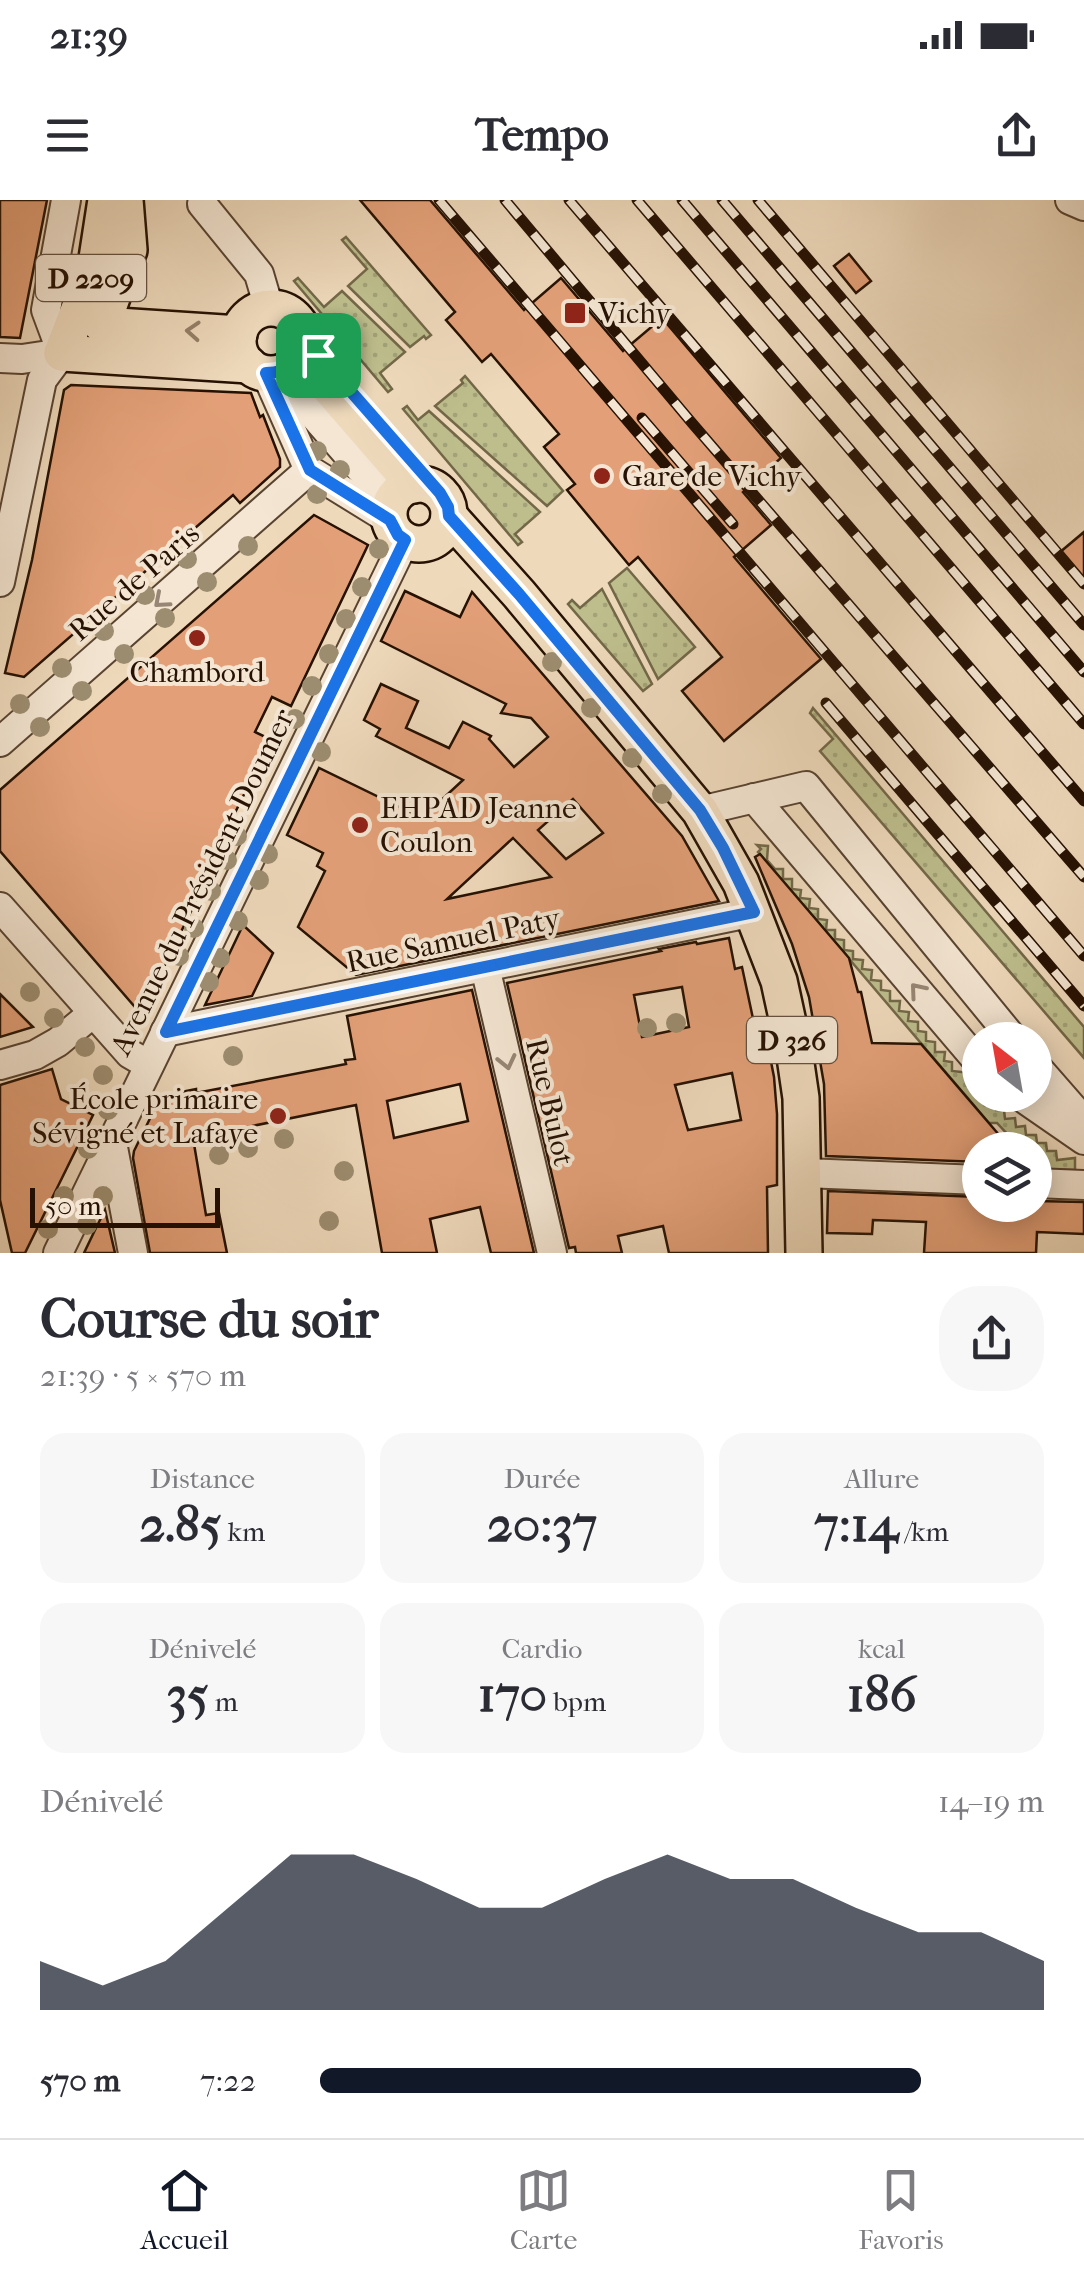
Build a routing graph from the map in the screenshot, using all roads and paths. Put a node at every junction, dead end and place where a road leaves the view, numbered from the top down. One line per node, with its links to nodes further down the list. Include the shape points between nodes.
1 (66, 200): 9 (street, via 46,310)
2 (106, 200): 9 (main road, D 2209, via 96,265)
3 (125, 200): 8 (main road, D 2209, via 130,250)
4 (1070, 200): 6 (street)
5 (202, 204): 7 (street, via 260,274)
6 (1084, 206)
7 (269, 308): 11 (main road, via 296,320)
8 (102, 325): 9 (main road); 11 (main road, one-way to 8)
9 (62, 353): 10 (street); 11 (main road); 14 (street, via 42,380)
10 (0, 358)
11 (275, 358): 12 (street); 13 (main road)
12 (310, 470): 13 (street); 15 (street, Rue de Paris, one-way to 15)
13 (414, 511): 18 (main road, D 326, via 480,548); 25 (street, Avenue du Président Doumer)
14 (0, 582)
15 (0, 742)
16 (834, 796): 19 (street)
17 (754, 798): 18 (street); 19 (street, via 806,786); 26 (street, one-way to 17)
18 (700, 810): 21 (main road, D 326)
19 (874, 856): 24 (street)
20 (0, 907): 23 (street)
21 (754, 912): 22 (street, Rue Samuel Paty); 36 (main road, D 326, via 794,1050)
22 (485, 967): 25 (street, Rue Samuel Paty); 42 (street, Rue Bulot, one-way to 42)
23 (93, 1013): 27 (street, via 35,1056); 28 (street, via 130,1054)
24 (1010, 1022)
25 (166, 1032): 28 (street, Avenue du Président Doumer)
26 (962, 1043)
27 (0, 1065)
28 (150, 1065): 35 (street, Avenue du Président Doumer)
29 (1052, 1075): 31 (street)
30 (1052, 1076): 33 (street)
31 (1084, 1110)
32 (1044, 1112): 34 (street)
33 (1084, 1121)
34 (1084, 1140)
35 (112, 1142): 40 (street, Avenue du Président Doumer); 41 (street)
36 (804, 1173): 37 (street); 43 (main road, D 326)
37 (962, 1179)
38 (1052, 1183): 39 (street)
39 (1084, 1184)
40 (58, 1253)
41 (133, 1253)
42 (552, 1253)
43 (804, 1253)

